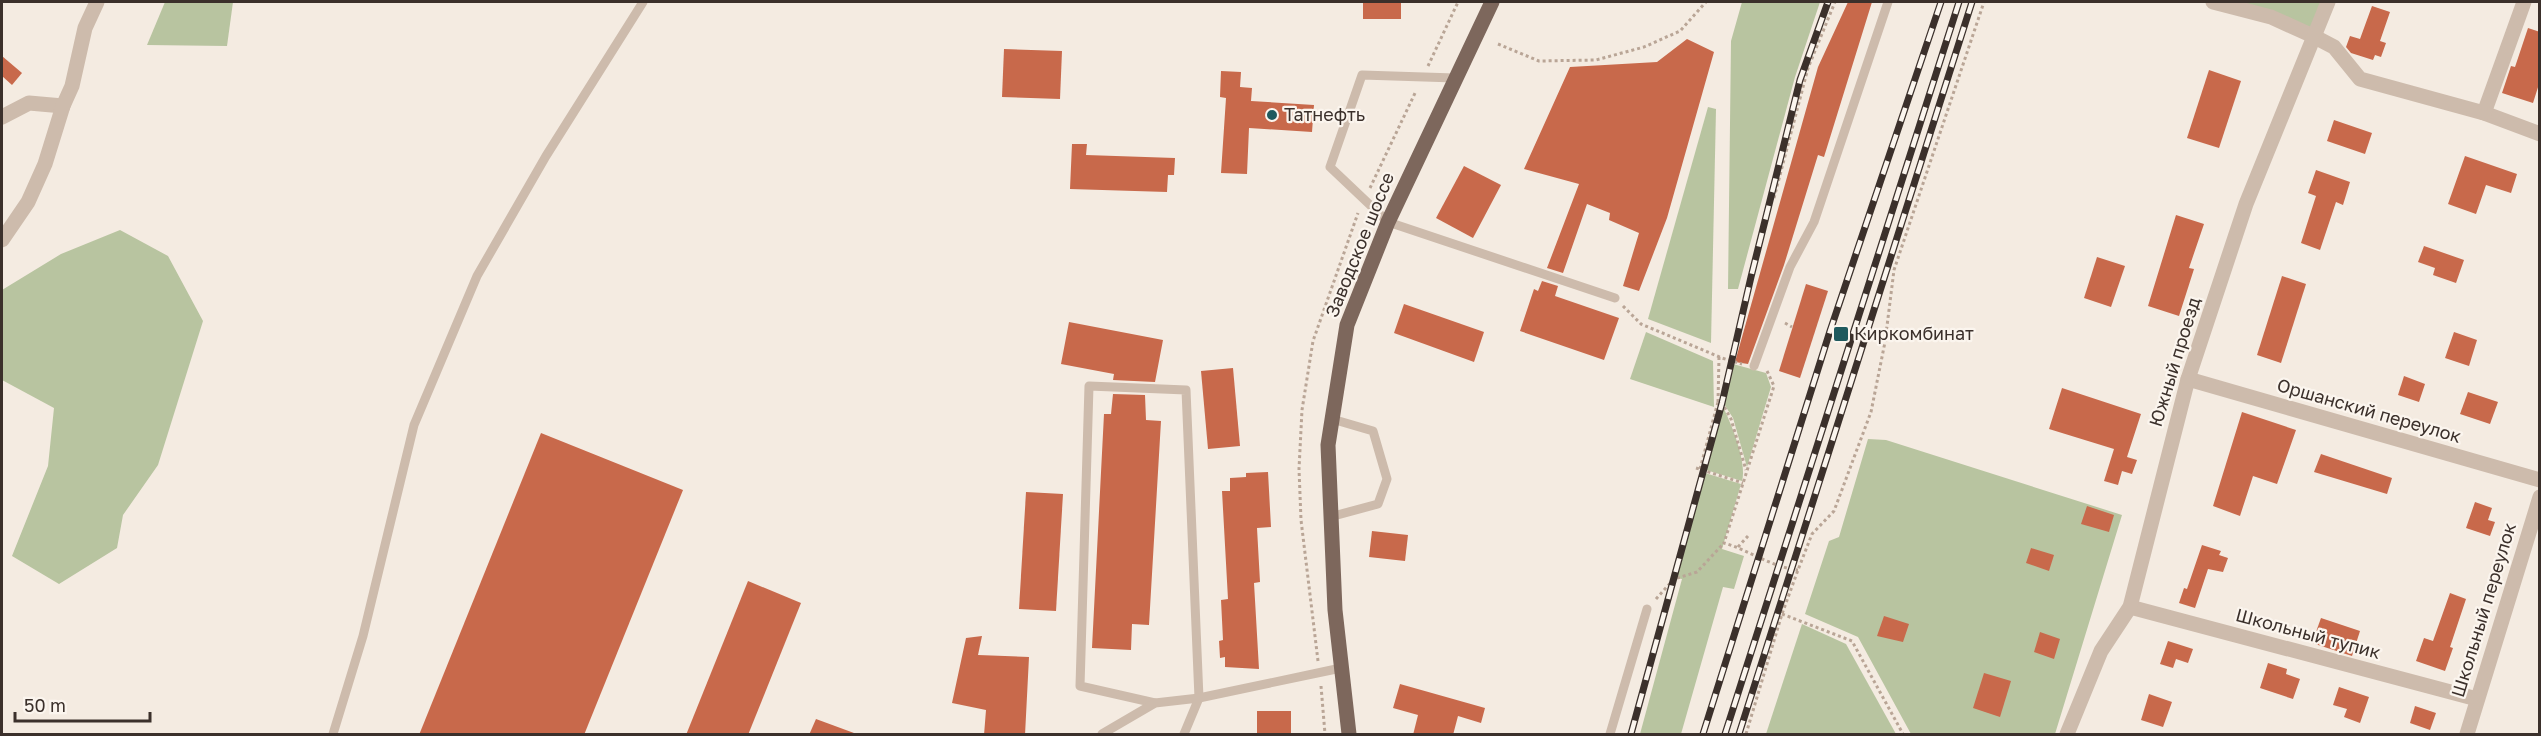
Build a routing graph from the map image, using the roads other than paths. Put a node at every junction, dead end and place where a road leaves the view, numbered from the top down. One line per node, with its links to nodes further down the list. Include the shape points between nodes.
1 (98, 2): 10 (street, via 86,28)
2 (643, 2): 31 (lane, via 546,156 477,276 414,425 363,636)
3 (1492, 2): 9 (main road, Заводское шоссе)
4 (1888, 2): 17 (lane, via 1814,222 1790,267)
5 (2213, 2): 8 (street, via 2271,17)
6 (2328, 2): 8 (street, Южный проезд)
7 (2524, 2): 11 (street)
8 (2313, 36): 11 (street, via 2334,47 2360,78); 18 (street, Южный проезд, via 2246,204)
9 (1455, 78): 14 (main road, Заводское шоссе); 14 (lane, via 1362,75 1330,167)
10 (63, 106): 12 (street, via 29,102); 15 (street, via 41,174 28,202)
11 (2484, 113): 13 (street)
12 (2, 117)
13 (2540, 134)
14 (1388, 222): 16 (lane); 19 (main road, Заводское шоссе, via 1347,326)
15 (2, 240)
16 (1615, 298)
17 (1754, 366)
18 (2188, 379): 22 (street, Оршанский переулок); 25 (street, Южный проезд)
19 (1332, 419): 20 (lane); 24 (main road, Заводское шоссе, via 1328,446)
20 (1373, 431): 21 (lane); 24 (lane, via 1387,478 1378,504)
21 (1385, 432)
22 (2540, 480)
23 (2540, 497): 29 (street, Школьный переулок)
24 (1330, 517): 27 (main road, Заводское шоссе)
25 (2130, 607): 29 (street, Школьный тупик); 36 (street, Южный проезд, via 2101,651)
26 (1647, 609): 35 (lane)
27 (1341, 668): 28 (lane); 34 (main road, Заводское шоссе)
28 (1199, 698): 30 (lane); 30 (lane, via 1186,390 1089,386 1080,686); 33 (lane)
29 (2477, 699): 37 (street, Школьный переулок)
30 (1155, 703): 32 (lane)
31 (333, 735)
32 (1102, 735)
33 (1185, 735)
34 (1349, 735)
35 (1610, 735)
36 (2067, 735)
37 (2467, 735)

